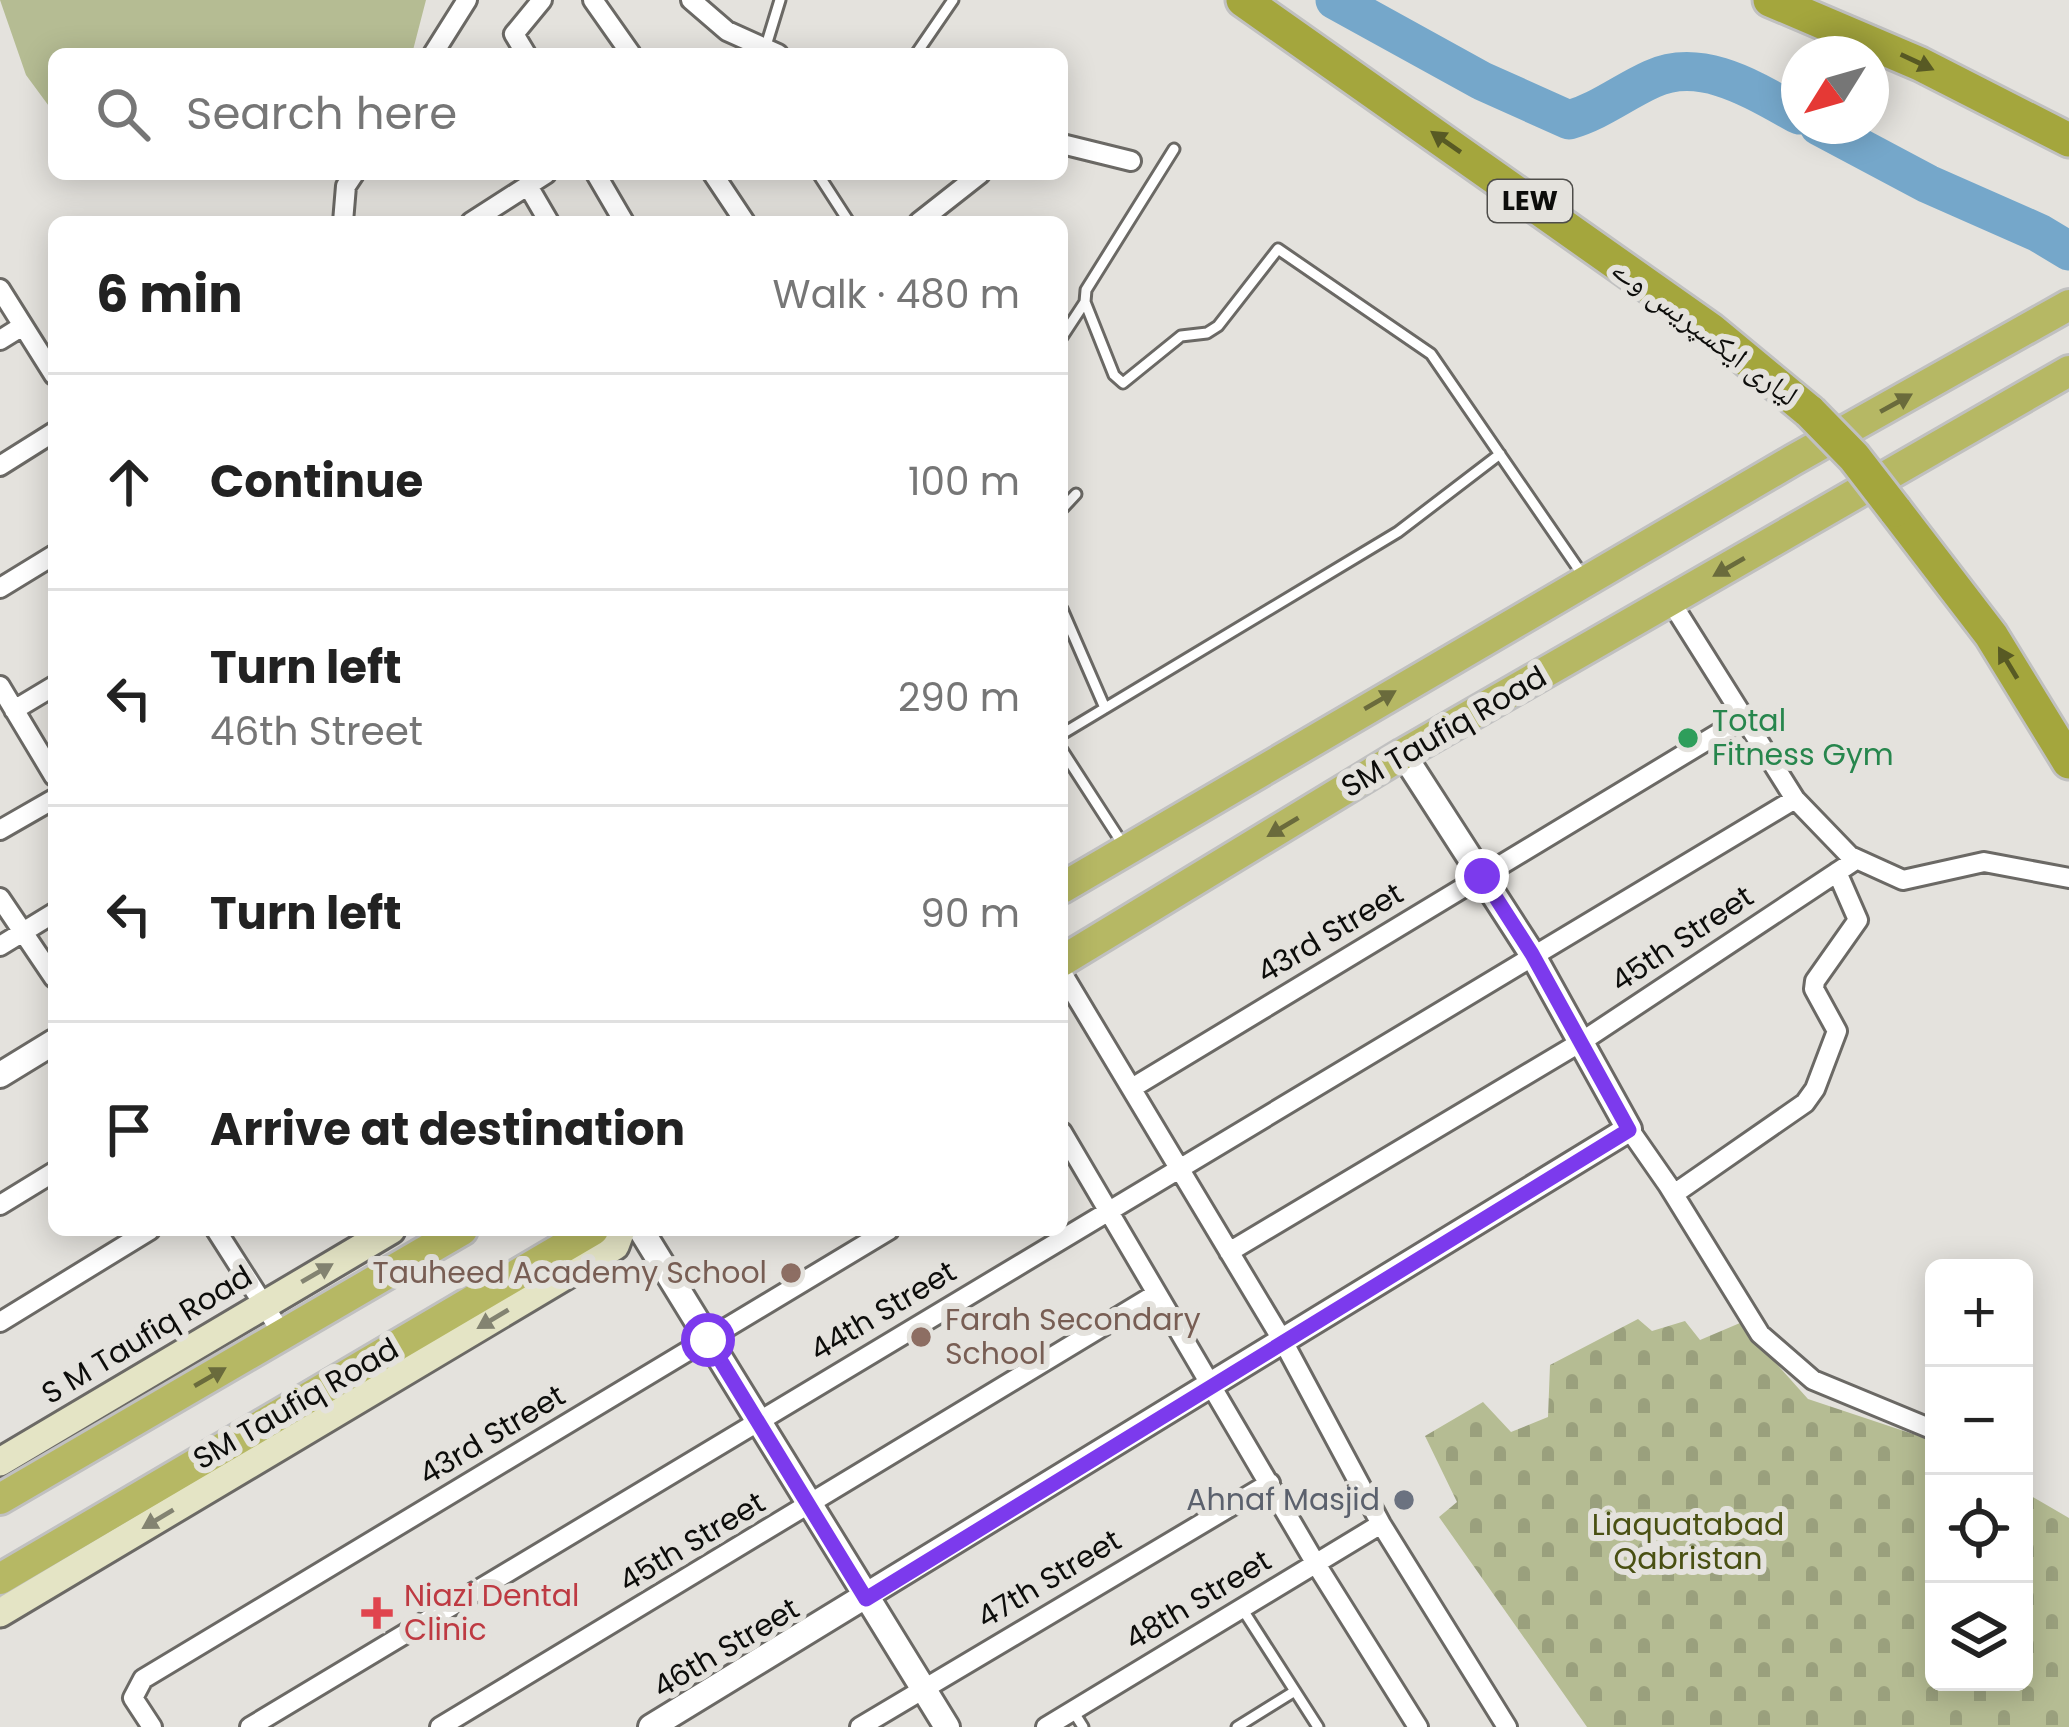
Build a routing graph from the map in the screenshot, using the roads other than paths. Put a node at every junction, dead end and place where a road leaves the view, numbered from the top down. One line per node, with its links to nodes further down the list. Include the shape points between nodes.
1 (467, 0): 9 (street)
2 (542, 0): 10 (street, via 514,34)
3 (593, 0): 11 (street)
4 (691, 0): 12 (street)
5 (780, 0): 13 (lane)
6 (953, 0): 14 (lane)
7 (1243, 0): 59 (highway, لیاری ایکسپریس وے / LEW, one-way to 7, bridge, via 1991,635 1810,412 1711,330)
8 (1770, 0): 15 (highway, one-way to 15)
9 (437, 48)
10 (522, 48)
11 (627, 48)
12 (761, 48)
13 (770, 48)
14 (920, 48)
15 (2069, 140)
16 (1068, 145): 18 (street)
17 (1174, 149): 34 (lane)
18 (1131, 161)
19 (350, 180): 26 (street)
20 (537, 180): 25 (street)
21 (600, 180): 29 (street)
22 (717, 180): 30 (street)
23 (822, 180): 31 (lane)
24 (972, 180): 32 (street)
25 (528, 186): 27 (street); 28 (street)
26 (344, 216)
27 (480, 216)
28 (546, 216)
29 (620, 216)
30 (741, 216)
31 (845, 216)
32 (928, 216)
33 (0, 289): 36 (street)
34 (1084, 302): 37 (lane); 42 (lane, via 1123,383 1181,337 1218,326 1278,249 1431,354)
35 (2069, 305): 47 (highway, one-way to 35)
36 (21, 327): 38 (street); 39 (street)
37 (1068, 327)
38 (0, 340)
39 (48, 366)
40 (2069, 370): 49 (highway, SM Taufiq Road, one-way to 49)
41 (48, 436): 43 (street)
42 (1500, 454): 47 (lane); 53 (lane, via 1397,532)
43 (0, 466)
44 (1076, 494): 45 (lane)
45 (1068, 503)
46 (48, 559): 48 (street)
47 (1587, 582): 64 (highway, one-way to 47)
48 (0, 587)
49 (1671, 602): 55 (street); 57 (highway, SM Taufiq Road)
50 (1068, 623): 53 (lane)
51 (0, 686): 54 (street)
52 (48, 690): 54 (street)
53 (1105, 708): 56 (lane)
54 (14, 710): 60 (street)
55 (1744, 718): 61 (street); 67 (street, 43rd Street)
56 (1068, 730)
57 (1403, 754): 67 (street); 75 (highway, SM Taufiq Road, one-way to 75)
58 (1068, 759): 64 (lane)
59 (2069, 762)
60 (48, 766)
61 (1795, 799): 65 (street); 74 (street, 44th Street)
62 (48, 802): 63 (street)
63 (0, 830)
64 (1126, 849): 69 (highway)
65 (1857, 859): 66 (street, 45th Street); 68 (street, via 1903,880 1984,862)
66 (1837, 872): 78 (street, 45th Street); 86 (street, via 1858,920 1815,981 1837,1031 1815,1090)
67 (1482, 876): 74 (street); 81 (street, 43rd Street)
68 (2069, 878)
69 (1068, 884)
70 (0, 898): 72 (street)
71 (48, 917): 72 (street)
72 (21, 933): 73 (street); 76 (street)
73 (0, 946)
74 (1532, 954): 78 (street); 84 (street, 44th Street)
75 (1068, 957)
76 (48, 970)
77 (1068, 983): 81 (street)
78 (1581, 1042): 82 (street); 99 (street, 45th Street)
79 (48, 1046): 80 (street)
80 (0, 1075)
81 (1132, 1088): 84 (street)
82 (1629, 1130): 86 (street); 105 (street, 46th Street)
83 (1068, 1142): 88 (street)
84 (1181, 1170): 88 (street, 44th Street); 99 (street)
85 (48, 1176): 87 (street)
86 (1674, 1194): 108 (street, via 1760,1334 1813,1380)
87 (0, 1205)
88 (1108, 1212): 98 (street, 44th Street); 100 (street)
89 (140, 1236): 102 (street)
90 (219, 1236): 101 (street)
91 (381, 1236): 101 (main road, S M Taufiq Road, one-way to 91)
92 (452, 1236): 103 (highway)
93 (582, 1236): 115 (highway, SM Taufiq Road)
94 (619, 1236): 118 (main road, one-way to 118, via 615,1246)
95 (645, 1236): 104 (street)
96 (879, 1236): 104 (street, 43rd Street)
97 (1068, 1236): 107 (street, 44th Street)
98 (1068, 1236)
99 (1229, 1252): 105 (street)
100 (1156, 1294): 106 (street); 112 (street, 45th Street)
101 (263, 1304): 103 (street); 109 (main road, S M Taufiq Road)
102 (0, 1322)
103 (283, 1335): 111 (highway, one-way to 103)
104 (708, 1340): 107 (street); 122 (street, 43rd Street, via 143,1679 133,1698)
105 (1284, 1343): 106 (street, 46th Street); 113 (street)
106 (1211, 1388): 110 (street); 116 (street, 46th Street)
107 (757, 1420): 112 (street); 123 (street, 44th Street)
108 (1925, 1426)
109 (0, 1462)
110 (1270, 1483): 114 (street); 119 (street, 47th Street)
111 (0, 1499)
112 (810, 1507): 116 (street); 124 (street, 45th Street)
113 (1381, 1524): 114 (street, 48th Street); 132 (street)
114 (1316, 1564): 117 (street, 48th Street); 131 (street)
115 (0, 1579)
116 (866, 1599): 119 (street); 125 (street, 46th Street)
117 (1242, 1608): 120 (lane); 121 (street, 48th Street)
118 (0, 1612)
119 (922, 1688): 126 (street, 47th Street); 127 (street)
120 (1295, 1691): 129 (lane); 130 (lane)
121 (1078, 1719): 128 (street, 48th Street)
122 (152, 1727)
123 (250, 1727)
124 (440, 1727)
125 (652, 1727)
126 (860, 1727)
127 (946, 1727)
128 (1046, 1727)
129 (1237, 1727)
130 (1318, 1727)
131 (1418, 1727)
132 (1507, 1727)

